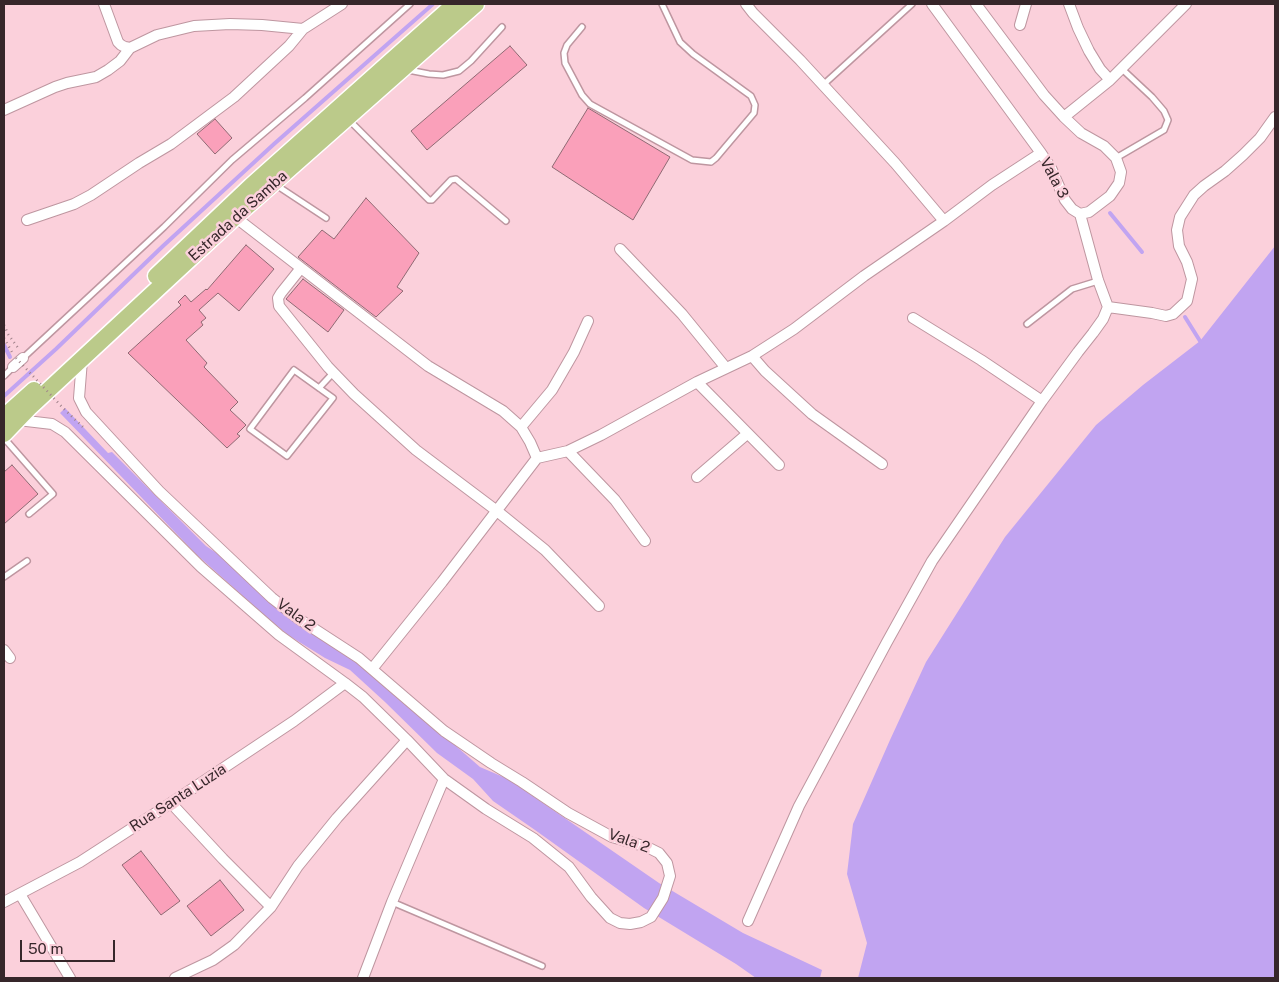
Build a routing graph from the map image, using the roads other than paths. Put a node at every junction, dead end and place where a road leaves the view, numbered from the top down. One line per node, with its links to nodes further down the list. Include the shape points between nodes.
1 (104, 4): 18 (street, via 118,42)
2 (342, 4): 17 (street)
3 (410, 4): 47 (lane, via 232,160)
4 (455, 4): 51 (main road, Estrada da Samba, via 251,186)
5 (476, 4): 20 (main road, Estrada da Samba)
6 (662, 4): 16 (lane, via 680,42 751,96 755,105 754,113 711,162 692,160 590,104 565,63 567,45)
7 (746, 4): 22 (street)
8 (912, 4): 22 (lane)
9 (932, 4): 27 (street, Vala 3)
10 (976, 4): 24 (street)
11 (1026, 4): 14 (street)
12 (1069, 4): 21 (street, via 1089,51)
13 (1186, 4): 19 (street)
14 (1020, 25)
15 (502, 27): 20 (lane, via 459,71 443,75)
16 (582, 27)
17 (303, 29): 18 (street, via 230,24 194,26 157,34); 33 (street, via 234,97 171,144 74,204)
18 (130, 48): 23 (street, via 120,61 96,77 54,87)
19 (1121, 68): 21 (street); 28 (lane, via 1152,97 1168,120 1164,130)
20 (402, 69): 26 (main road, Estrada da Samba)
21 (1110, 80): 24 (street)
22 (823, 85): 35 (street, via 895,162)
23 (4, 110)
24 (1064, 117): 28 (street)
25 (1275, 117): 39 (street, via 1243,156 1194,195 1180,217 1178,246 1192,279 1187,301 1166,316)
26 (346, 118): 29 (main road, Estrada da Samba); 34 (lane, via 429,200 456,179)
27 (1041, 153): 30 (street, Vala 3, via 1064,200); 35 (street)
28 (1116, 158): 30 (street, via 1121,172 1119,183 1110,196)
29 (273, 183): 31 (main road, Estrada da Samba); 32 (lane)
30 (1084, 213): 38 (street)
31 (235, 218): 37 (street); 44 (main road, Estrada da Samba)
32 (326, 218)
33 (27, 220)
34 (506, 221)
35 (944, 221): 43 (street)
36 (620, 249): 45 (street, via 682,314)
37 (301, 268): 46 (street, via 278,298 279,306); 52 (street, via 428,366 503,411)
38 (1098, 280): 39 (street); 42 (lane, via 1072,289)
39 (1108, 307): 50 (street, via 1093,333)
40 (913, 318): 50 (street)
41 (588, 320): 52 (street, via 552,390)
42 (1027, 324)
43 (752, 356): 45 (street); 58 (street, via 812,414)
44 (82, 360): 51 (main road, Estrada da Samba); 67 (street, Vala 2, via 79,398 86,412 159,491 272,598)
45 (726, 368): 48 (street)
46 (333, 373): 49 (lane); 61 (street, via 416,450)
47 (4, 376)
48 (698, 382): 54 (street); 56 (street)
49 (319, 388): 49 (lane, via 334,398 287,456 250,429 294,370)
50 (1042, 401): 76 (street, via 932,561 799,806)
51 (11, 418): 53 (main road, Estrada da Samba); 68 (street, Vala 2, via 52,424 65,432 201,567 279,635)
52 (521, 427): 57 (street)
53 (4, 434)
54 (747, 434): 59 (street); 60 (street)
55 (4, 438): 62 (lane, via 53,494)
56 (568, 451): 57 (street); 63 (street, via 615,500)
57 (537, 458): 61 (street)
58 (882, 464)
59 (779, 465)
60 (697, 477)
61 (497, 510): 66 (street, via 544,550); 67 (street)
62 (29, 514)
63 (645, 541)
64 (27, 560): 65 (lane)
65 (4, 577)
66 (598, 606)
67 (372, 669): 70 (street, Vala 2, via 444,731 568,813 612,837 659,853 667,863 670,876 664,898 651,917 641,922 620,923 610,918 569,867 533,838)
68 (345, 682): 69 (street, Vala 2); 71 (street, Rua Santa Luzia, via 294,721)
69 (407, 740): 70 (street, Vala 2); 75 (street, via 298,866)
70 (444, 779): 74 (street)
71 (171, 803): 72 (street, Rua Santa Luzia, via 80,862); 75 (street)
72 (20, 894): 73 (street, Rua Santa Luzia); 78 (street)
73 (4, 902)
74 (392, 902): 77 (lane); 80 (street)
75 (271, 907): 79 (street, via 234,946)
76 (748, 921)
77 (542, 966)
78 (70, 978)
79 (177, 978)
80 (363, 978)

